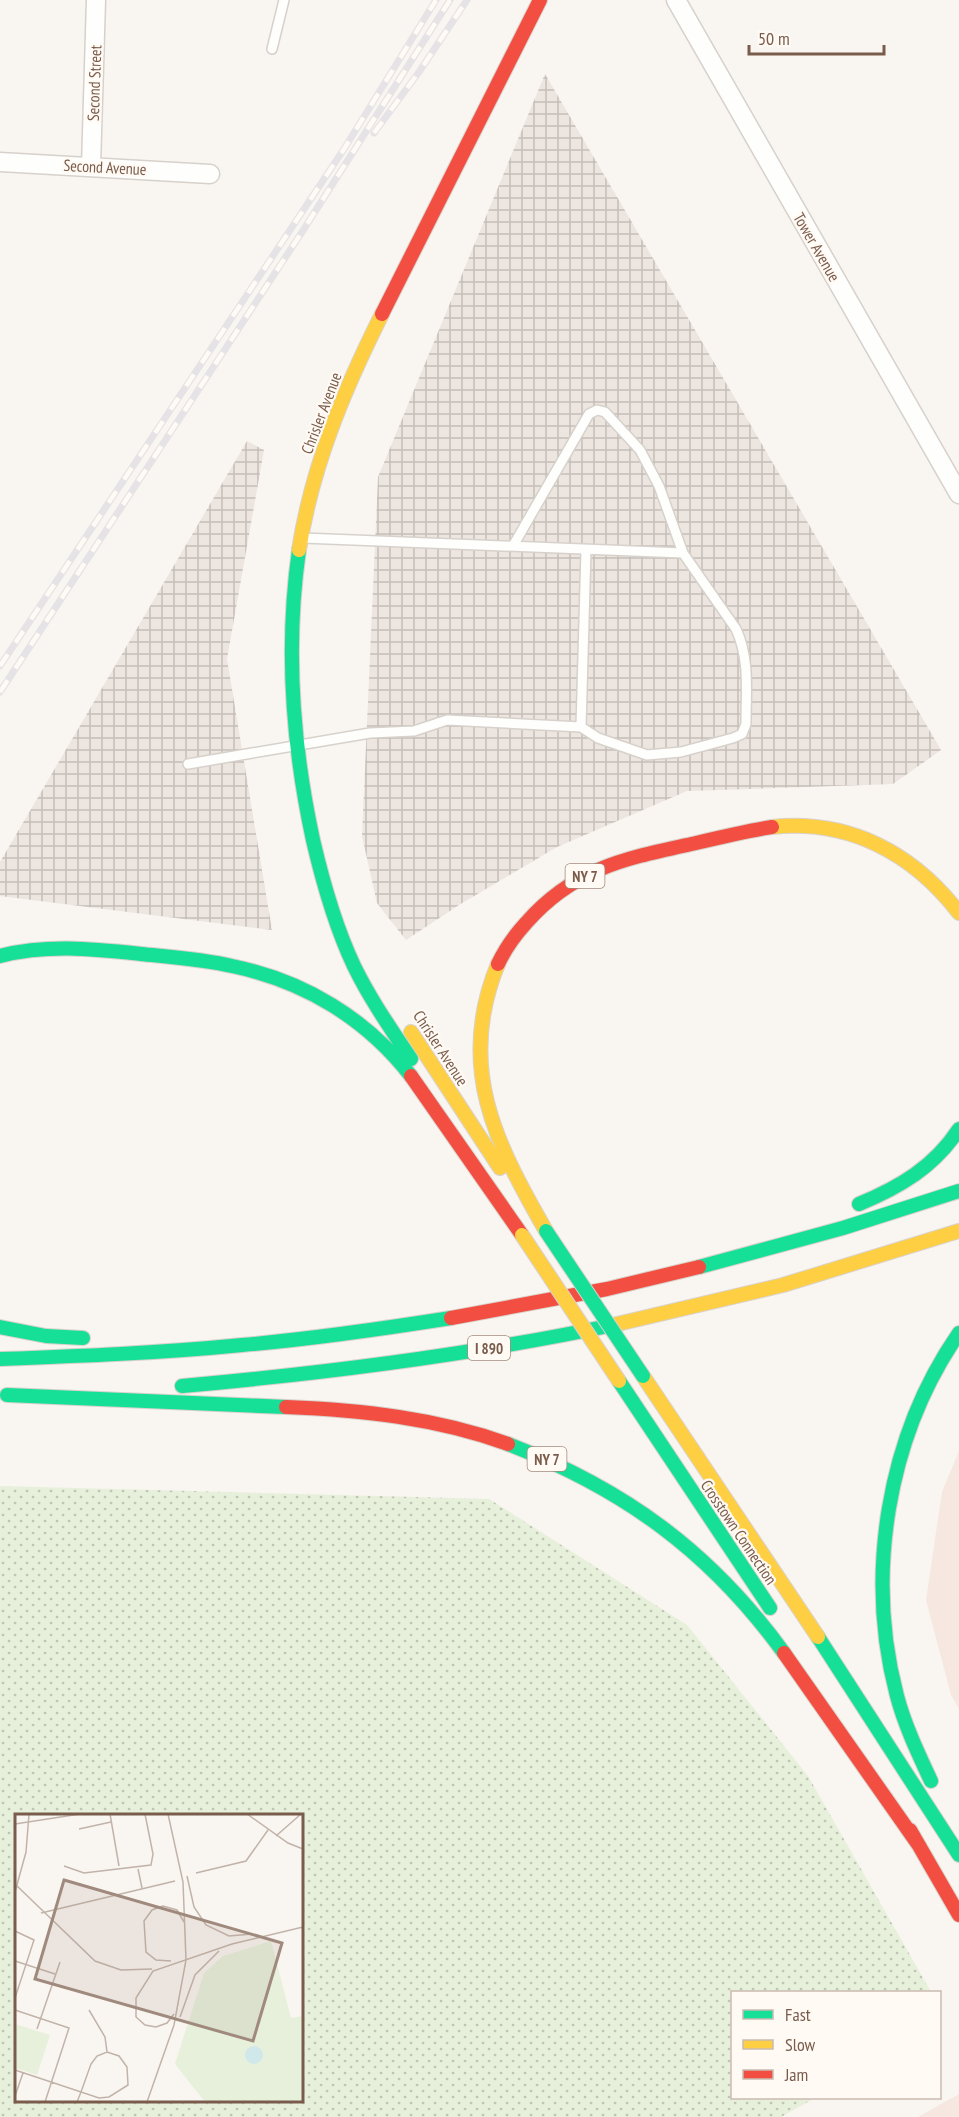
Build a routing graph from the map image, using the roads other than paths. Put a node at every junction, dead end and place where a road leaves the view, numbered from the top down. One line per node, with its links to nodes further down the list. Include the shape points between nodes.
1 (96, 0): 7 (street, Second Street)
2 (284, 0): 5 (lane)
3 (540, 0): 10 (main road, Chrisler Avenue, via 342,399 311,490)
4 (676, 0): 9 (street, Tower Avenue)
5 (272, 49)
6 (0, 162): 7 (street, Second Avenue)
7 (91, 166): 8 (street, Second Avenue)
8 (210, 174)
9 (959, 494)
10 (301, 538): 11 (lane); 15 (main road, Chrisler Avenue, via 290,639 289,687)
11 (513, 546): 12 (lane); 13 (lane, via 589,414 597,410 605,412 640,450 659,486)
12 (586, 550): 13 (lane); 14 (lane)
13 (683, 553): 14 (lane, via 742,642 746,656 746,724 742,734 681,752 647,755 598,738)
14 (581, 727): 15 (lane, via 447,720 414,732 370,733)
15 (295, 745): 16 (lane); 17 (main road, Chrisler Avenue)
16 (188, 764)
17 (322, 876): 20 (main road, Chrisler Avenue); 23 (main road, Chrisler Avenue, via 355,969)
18 (959, 913): 27 (main road, NY 7, via 942,890 899,854 851,834 800,826 751,831 620,861 546,900 528,918 499,961 482,1012 479,1062 493,1121 510,1166)
19 (0, 956): 23 (main road, via 62,947 198,960 255,971 307,990 373,1033)
20 (373, 973)
21 (405, 1023): 27 (main road, Chrisler Avenue)
22 (959, 1129): 25 (main road, via 934,1160 908,1182)
23 (481, 1173): 37 (main road, Crosstown Connection, bridge)
24 (959, 1191): 29 (main road, I 890)
25 (846, 1210)
26 (824, 1219): 29 (main road)
27 (546, 1231): 41 (main road, Crosstown Connection / NY 7, bridge)
28 (959, 1231): 36 (main road, I 890, via 724,1300 481,1350 236,1382)
29 (715, 1263): 34 (main road, I 890, via 475,1314)
30 (0, 1327): 32 (main road, via 46,1336)
31 (959, 1334): 39 (main road, via 923,1396 902,1453 888,1511 882,1571 884,1626 895,1683 913,1742)
32 (92, 1338)
33 (127, 1340): 34 (main road)
34 (230, 1345): 35 (main road, I 890)
35 (0, 1359)
36 (3, 1395): 40 (main road, NY 7, via 297,1408 413,1419 485,1436 585,1477 666,1529 740,1597)
37 (776, 1617)
38 (789, 1637): 40 (main road)
39 (959, 1835)
40 (920, 1847): 42 (main road, NY 7)
41 (959, 1855)
42 (959, 1916)

